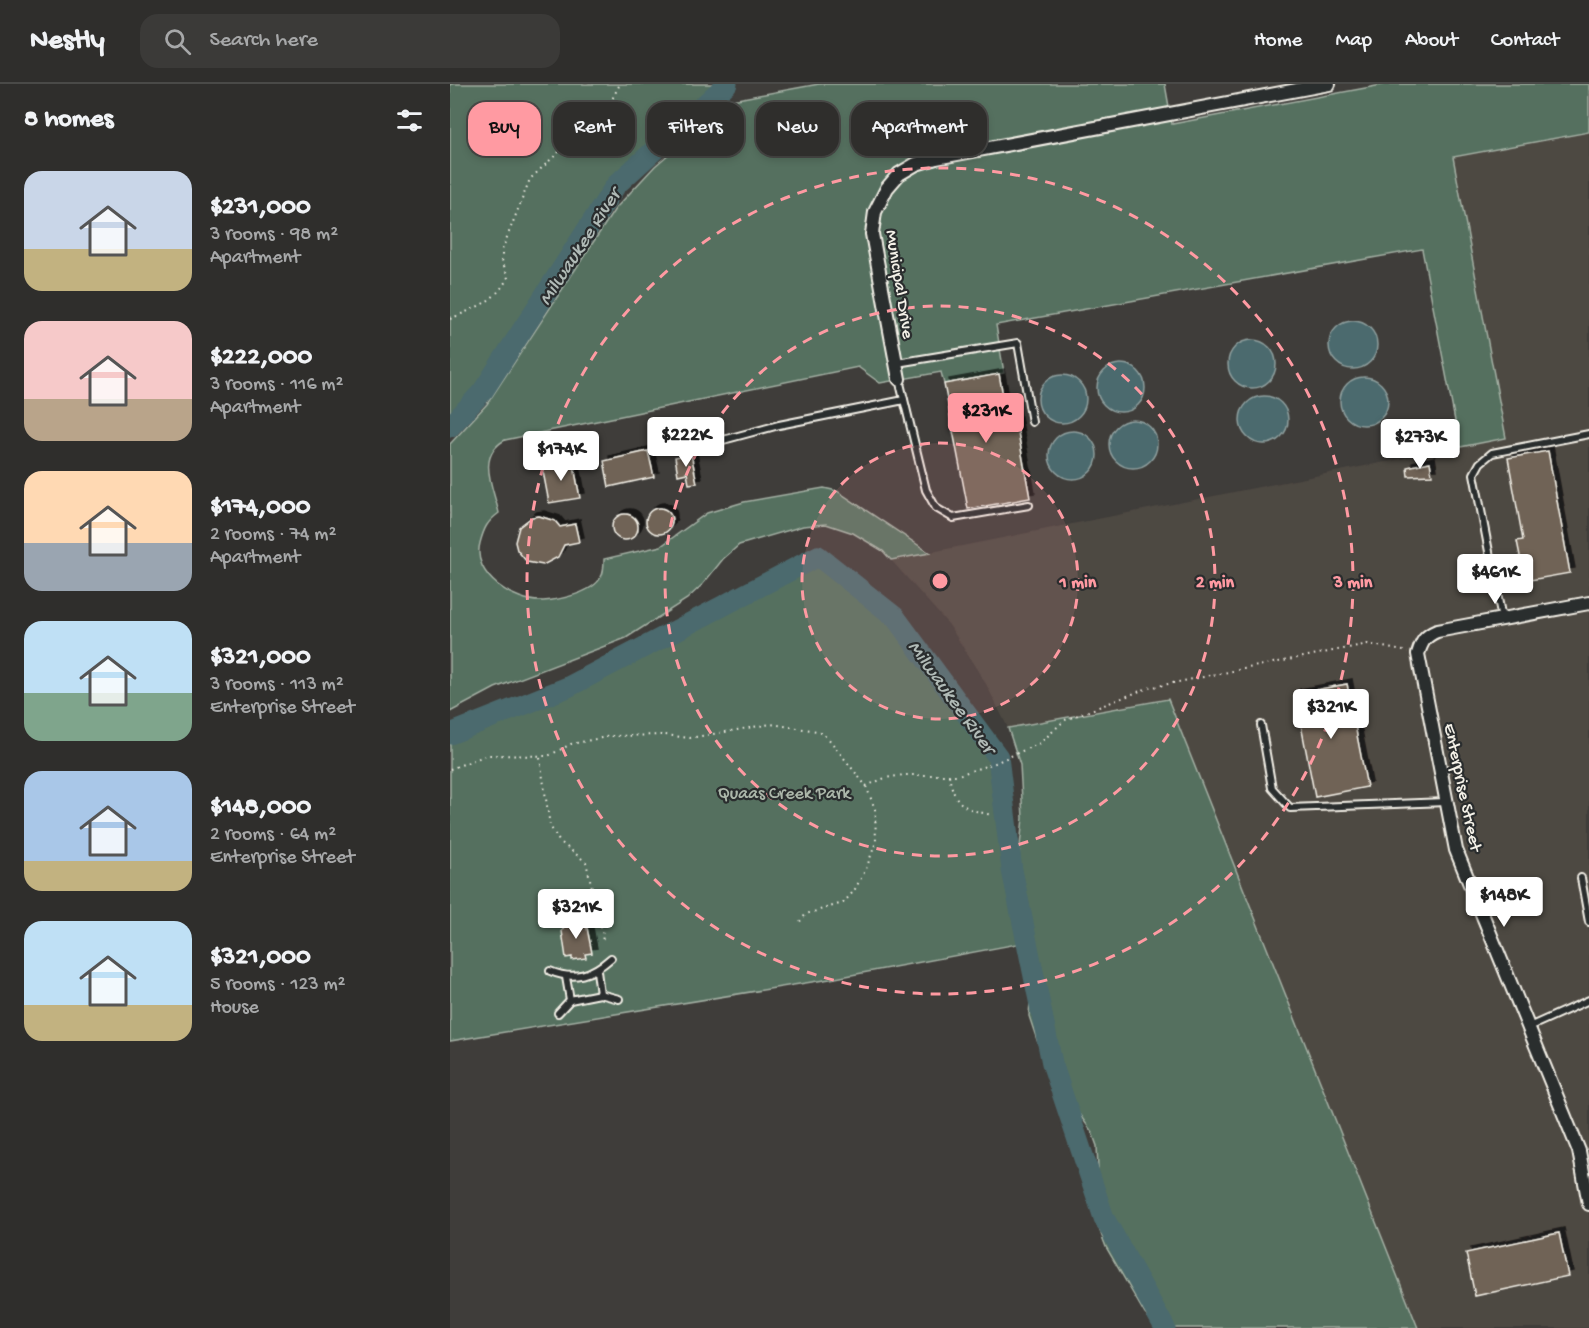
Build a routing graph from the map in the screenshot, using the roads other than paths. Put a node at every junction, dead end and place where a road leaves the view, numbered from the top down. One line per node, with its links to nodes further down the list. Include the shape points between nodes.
1 (1329, 84): 2 (street, Municipal Drive, via 936,158 899,174 881,197 872,234)
2 (896, 363): 3 (street, Municipal Drive); 5 (lane, via 1018,343)
3 (899, 379): 4 (lane)
4 (904, 400): 7 (lane); 8 (lane, via 926,490 936,508 953,518)
5 (1032, 422)
6 (1589, 436): 10 (lane, via 1492,453 1474,474)
7 (712, 443)
8 (1029, 505)
9 (1589, 603): 10 (street)
10 (1502, 619): 12 (street, Enterprise Street, via 1437,631 1428,635 1420,648)
11 (1261, 725): 12 (lane, via 1272,788 1290,808)
12 (1447, 802): 24 (street, Enterprise Street, via 1456,850)
13 (1581, 878): 14 (lane)
14 (1589, 921)
15 (611, 958): 17 (lane)
16 (550, 971): 18 (lane)
17 (597, 971): 18 (lane); 19 (lane)
18 (566, 977): 21 (lane)
19 (600, 994): 20 (lane); 21 (lane)
20 (620, 999)
21 (570, 1000): 23 (lane)
22 (1589, 1000): 24 (lane)
23 (558, 1013)
24 (1528, 1027): 25 (street, Enterprise Street, via 1579,1151)
25 (1589, 1204)

